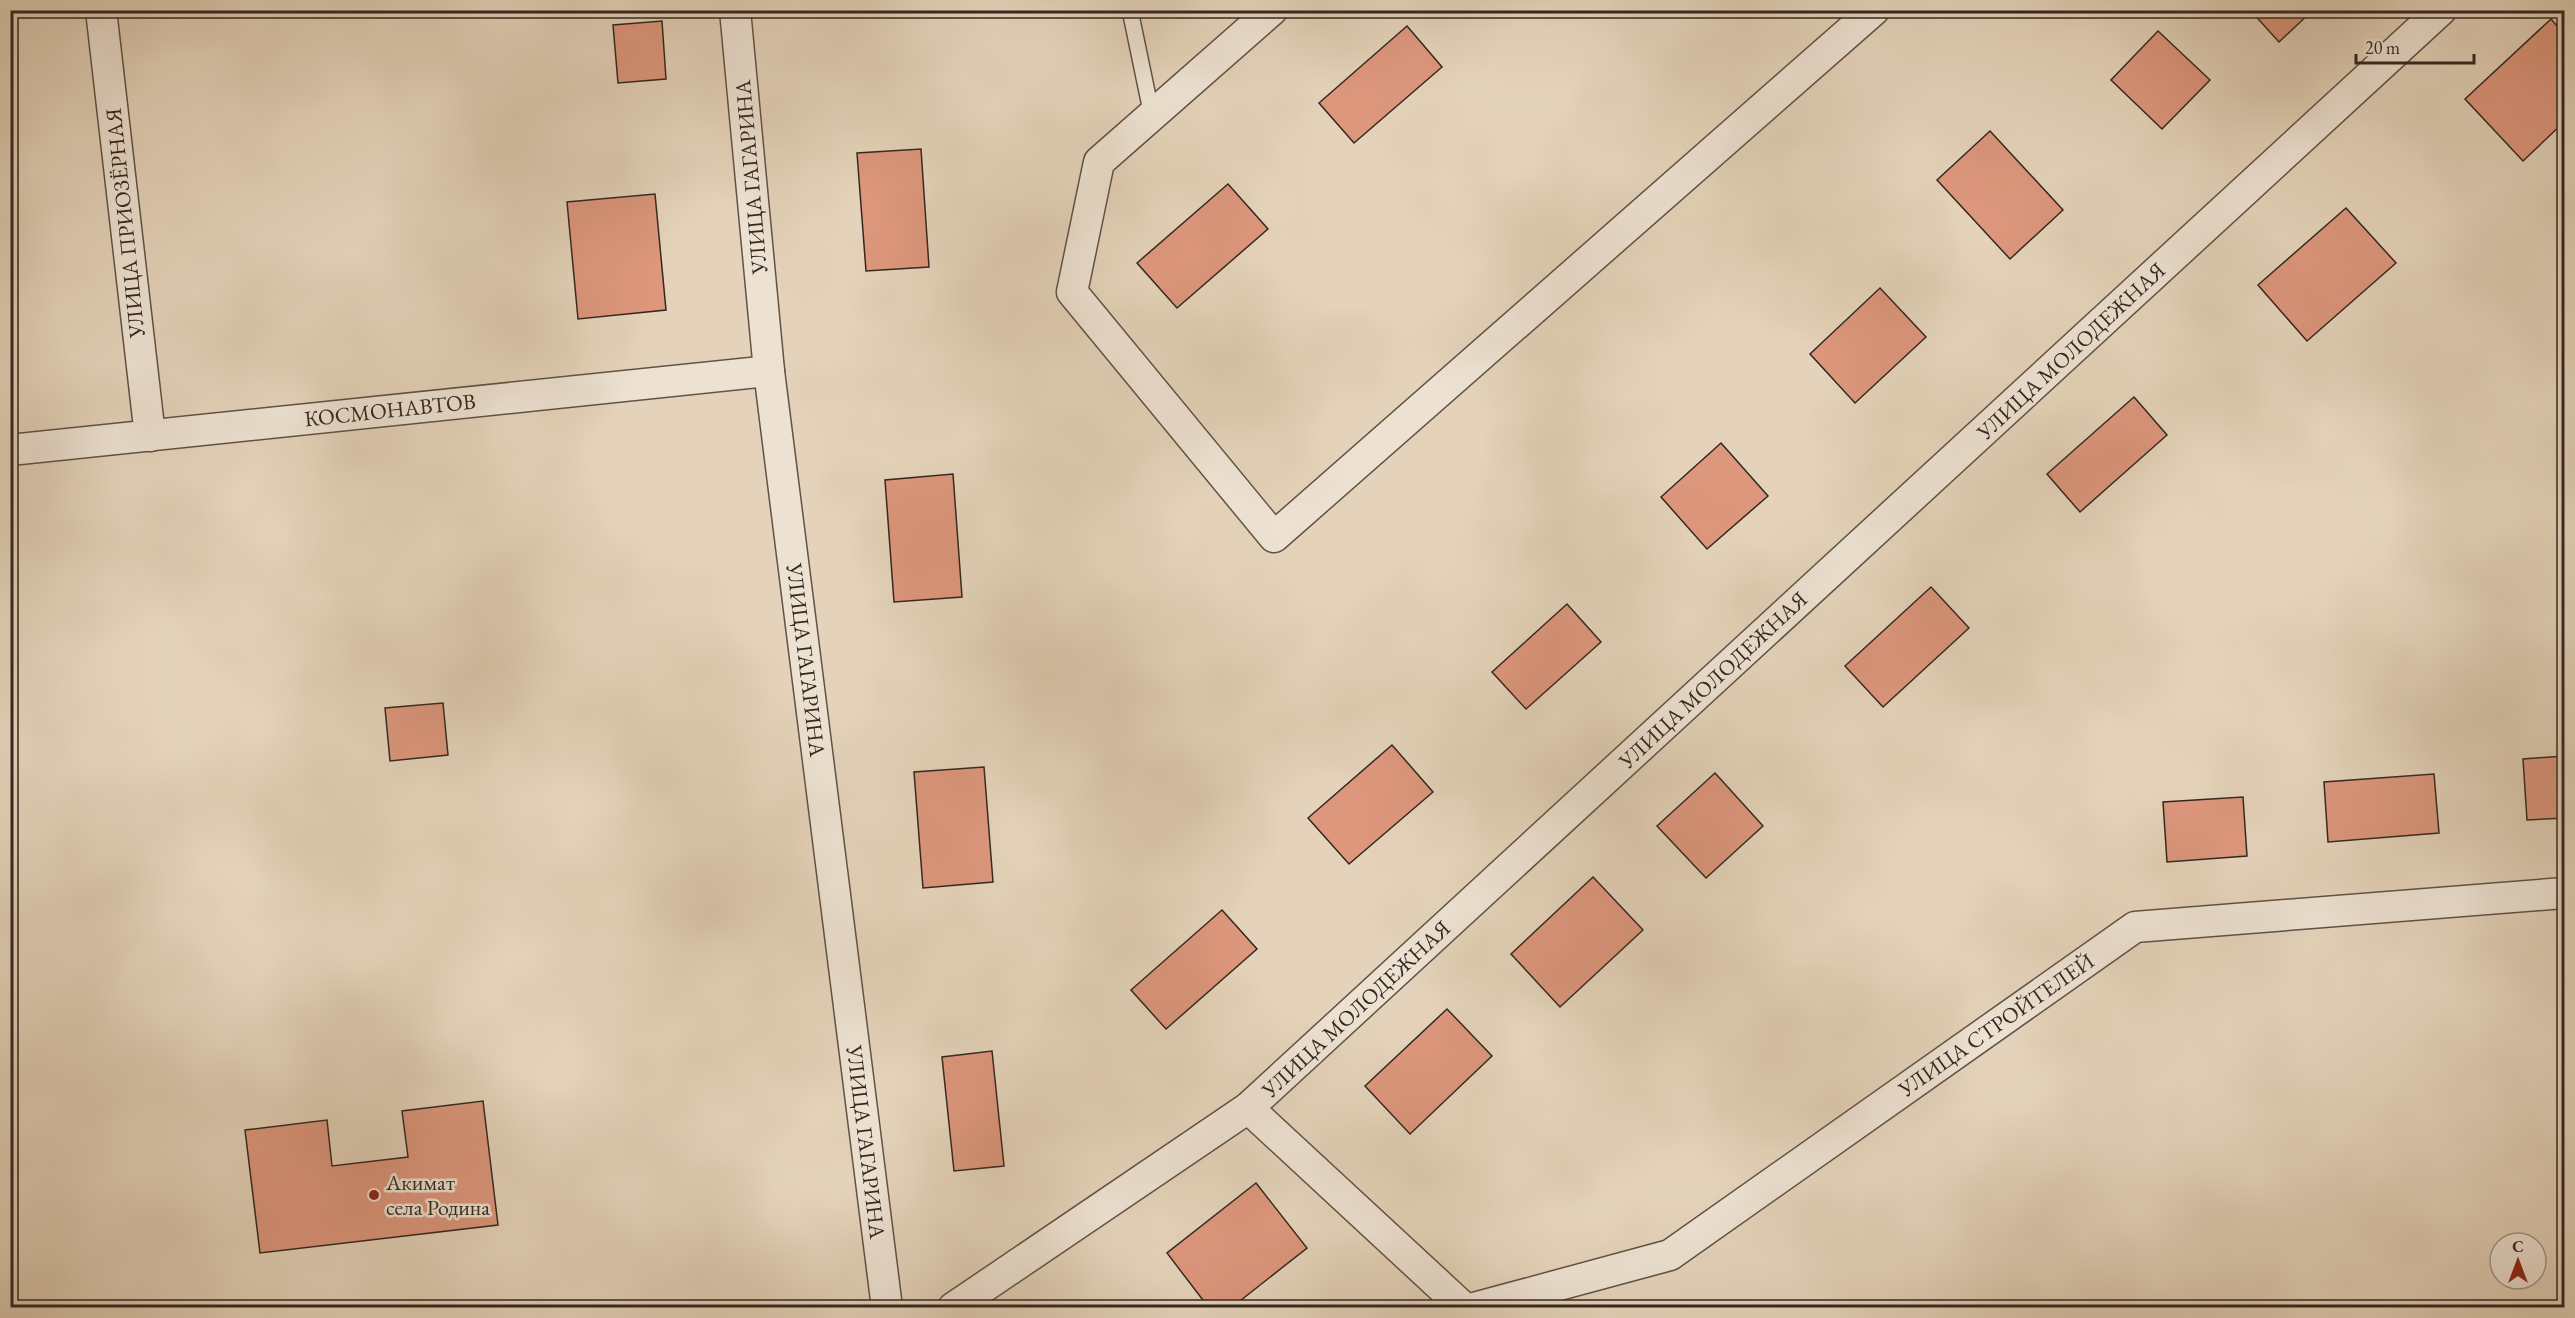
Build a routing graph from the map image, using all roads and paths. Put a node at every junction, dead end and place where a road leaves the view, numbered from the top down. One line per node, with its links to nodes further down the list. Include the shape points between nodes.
1 (101, 10): 9 (street, УЛИЦА ПРИОЗЁРНАЯ)
2 (735, 10): 8 (street, УЛИЦА ГАГАРИНА)
3 (1130, 10): 7 (lane)
4 (1272, 10): 7 (street)
5 (1874, 10): 7 (street, via 1274,537 1072,292 1099,162)
6 (2441, 10): 12 (street, УЛИЦА МОЛОДЕЖНАЯ)
7 (1152, 116)
8 (770, 370): 9 (street, КОСМОНАВТОВ); 13 (street, УЛИЦА ГАГАРИНА)
9 (150, 436): 10 (street, КОСМОНАВТОВ)
10 (10, 450)
11 (2565, 893): 16 (street, УЛИЦА СТРОЙТЕЛЕЙ, via 2135,927 1670,1255)
12 (1248, 1108): 14 (street, УЛИЦА МОЛОДЕЖНАЯ); 15 (street)
13 (887, 1308)
14 (953, 1308)
15 (1464, 1308)
16 (1474, 1308)

